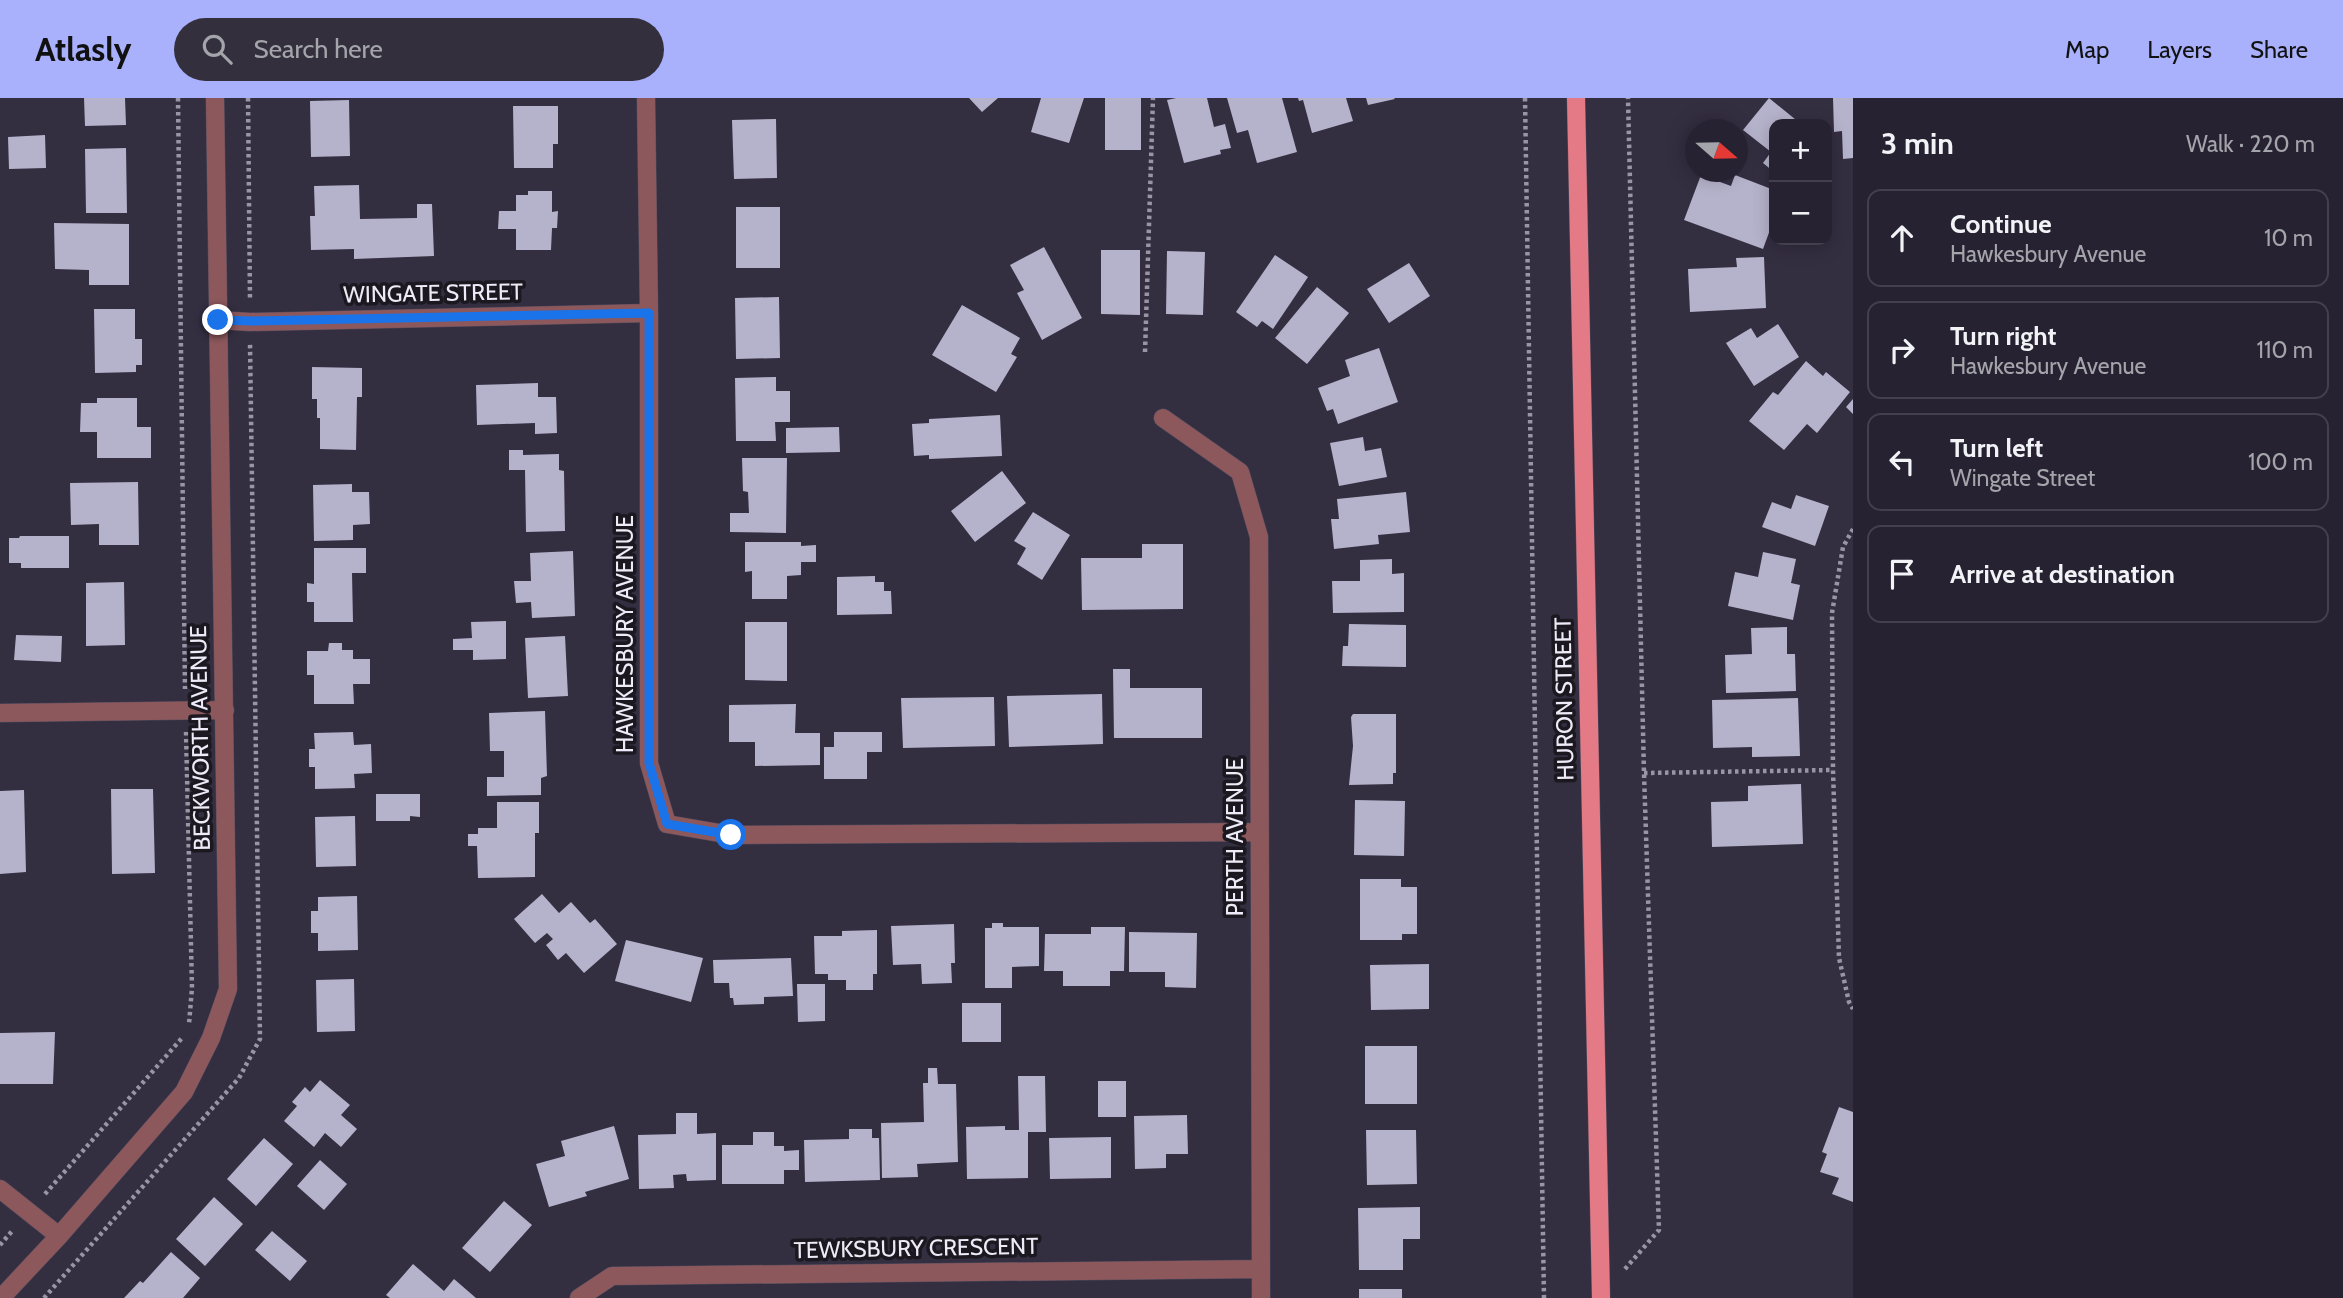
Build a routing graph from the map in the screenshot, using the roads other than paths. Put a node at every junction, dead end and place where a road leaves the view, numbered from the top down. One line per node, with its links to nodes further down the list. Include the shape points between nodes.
1 (215, 98): 5 (street, BECKWORTH AVENUE)
2 (646, 98): 4 (street, HAWKESBURY AVENUE)
3 (1576, 98): 16 (main road, HURON STREET)
4 (649, 313): 5 (street, WINGATE STREET); 9 (street, HAWKESBURY AVENUE, via 649,763 667,824 731,835)
5 (218, 320): 7 (street, BECKWORTH AVENUE)
6 (1163, 418): 9 (street, PERTH AVENUE, via 1240,472 1259,537)
7 (225, 710): 8 (street); 11 (street, BECKWORTH AVENUE, via 228,989 211,1038 184,1092)
8 (0, 713)
9 (1260, 832): 12 (street, PERTH AVENUE)
10 (0, 1189): 11 (street)
11 (60, 1236): 13 (street, BECKWORTH AVENUE)
12 (1261, 1269): 14 (street, TEWKSBURY CRESCENT, via 612,1276); 15 (street, PERTH AVENUE)
13 (1, 1298)
14 (579, 1298)
15 (1261, 1298)
16 (1601, 1298)

